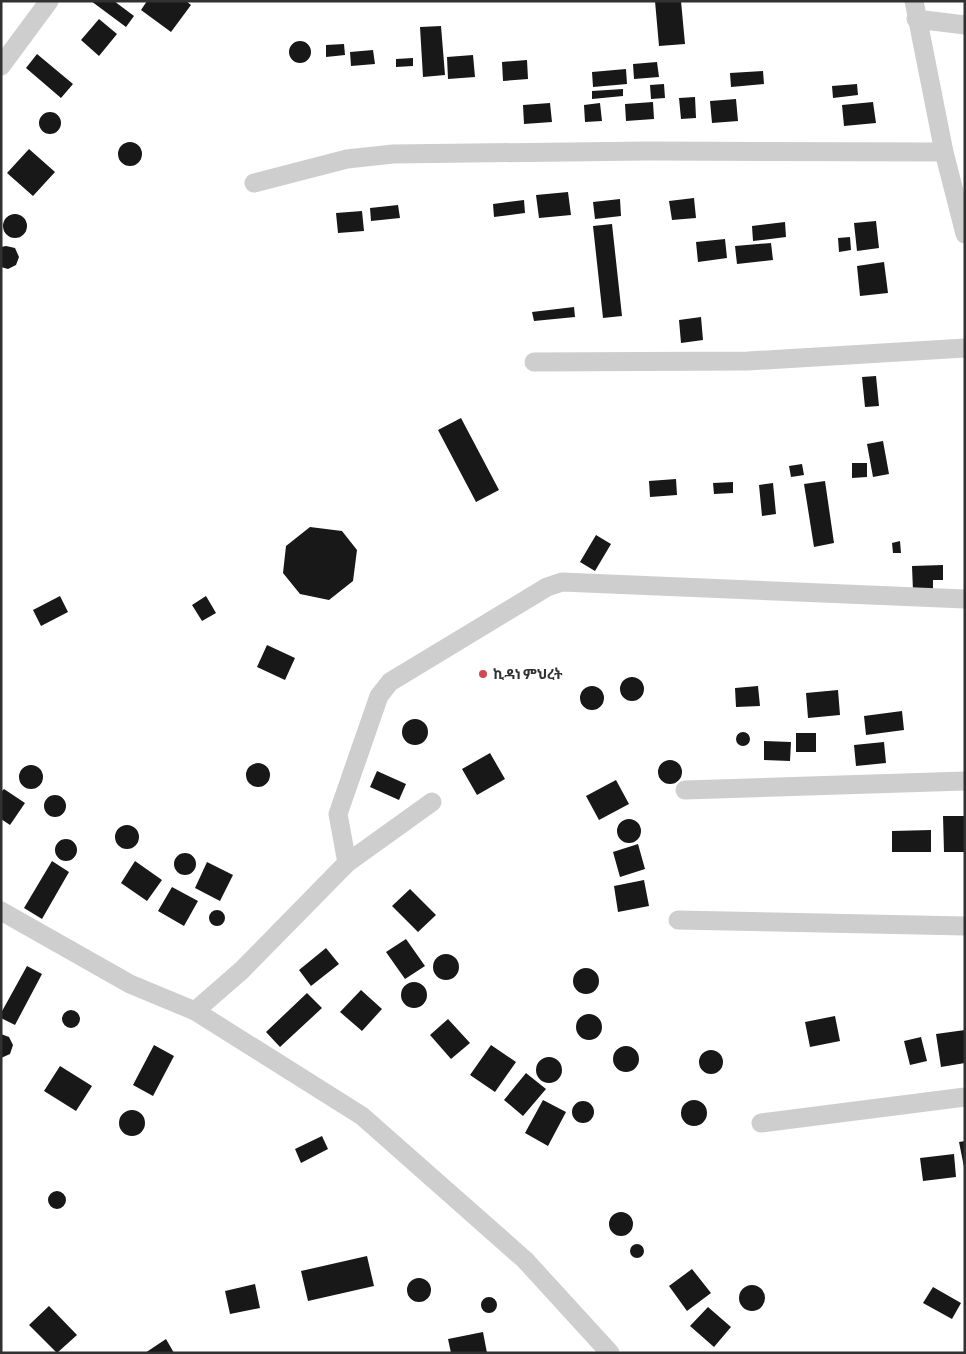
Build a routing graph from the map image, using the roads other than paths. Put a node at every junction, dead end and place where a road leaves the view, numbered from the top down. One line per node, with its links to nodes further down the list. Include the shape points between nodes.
1 (49, 1): 4 (street)
2 (915, 10): 3 (street); 5 (street)
3 (965, 24)
4 (1, 66)
5 (944, 152): 6 (street, via 393,154 347,159); 7 (street)
6 (254, 183)
7 (965, 234)
8 (965, 348): 9 (street, via 748,361)
9 (534, 362)
10 (965, 599): 14 (street, via 562,582 547,587 390,682 379,696 338,814)
11 (965, 781): 12 (street)
12 (684, 790)
13 (432, 802): 14 (street)
14 (347, 863): 18 (street, via 242,970)
15 (1, 911): 18 (street, via 130,984)
16 (678, 920): 17 (street)
17 (965, 926)
18 (195, 1011): 21 (street, via 362,1116 525,1260)
19 (965, 1097): 20 (street)
20 (761, 1123)
21 (610, 1353)

